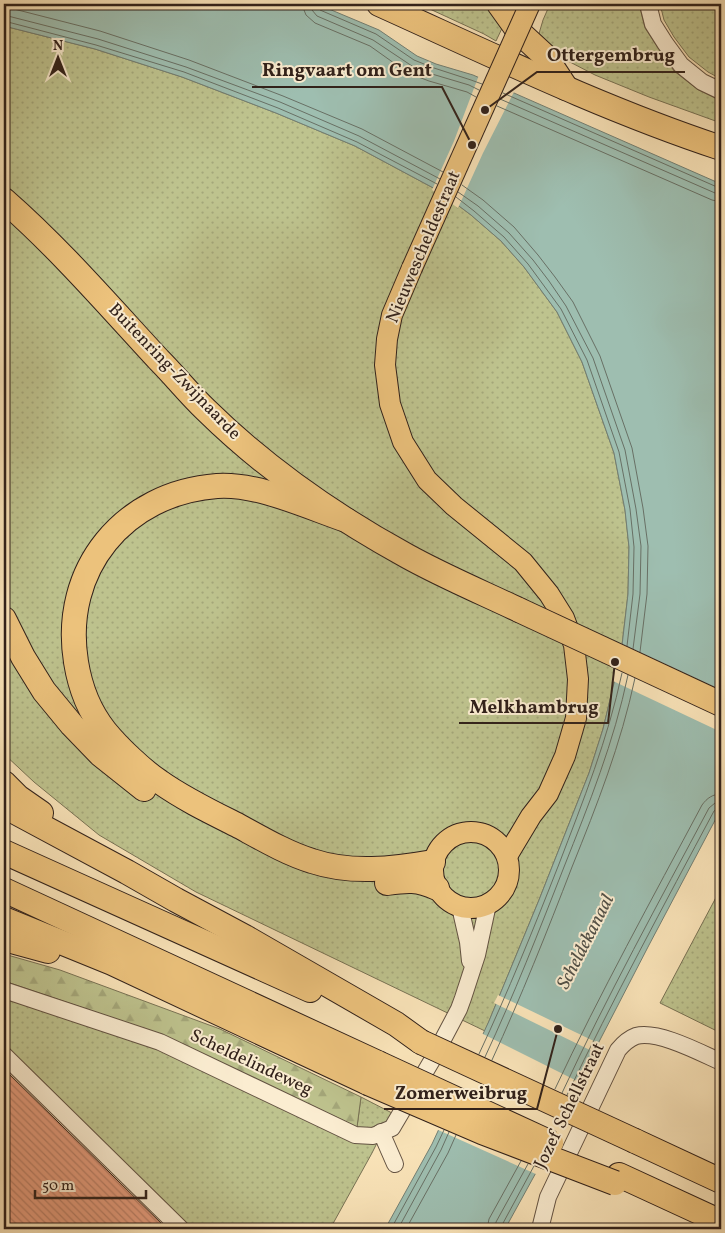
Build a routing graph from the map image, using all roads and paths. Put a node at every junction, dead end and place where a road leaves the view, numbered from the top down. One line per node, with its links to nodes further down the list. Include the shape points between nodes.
1 (379, 4): 5 (highway)
2 (499, 4): 5 (highway, via 519,32 544,56)
3 (530, 4): 14 (main road, Nieuwescheldestraat, bridge, via 392,315 385,364 390,404 403,442 427,480 523,562 564,618 574,645 578,680 576,718 566,756 548,794)
4 (648, 4): 6 (street, via 653,24 681,65 702,82)
5 (566, 88): 7 (highway)
6 (721, 91)
7 (721, 148)
8 (4, 200): 9 (highway, Buitenring-Zwijnaarde, via 91,286 205,410 308,496)
9 (346, 520): 11 (highway, Buitenring-Zwijnaarde, bridge, via 408,556); 18 (highway, via 267,492 240,487 186,490 154,502 128,519 109,538 92,561 79,589 73,646 78,678 88,705 105,731 131,758 159,782 212,813 284,850 335,867 361,870 401,868)
10 (4, 619): 20 (highway, via 44,691 72,725 106,759 171,807 280,863 322,880 346,884 411,880)
11 (721, 704)
12 (4, 783): 19 (highway, via 18,797)
13 (4, 806): 19 (highway)
14 (531, 816): 15 (main road, Nieuwescheldestraat); 17 (main road, Nieuwescheldestraat)
15 (491, 838): 17 (main road, via 501,845); 18 (main road, via 480,833 456,834 445,841)
16 (4, 852): 29 (highway)
17 (507, 856): 22 (main road, via 507,884)
18 (433, 862): 20 (main road, via 432,876)
19 (126, 872): 29 (highway, via 245,937)
20 (437, 888): 23 (main road, via 450,903)
21 (4, 890): 33 (highway)
22 (488, 904): 23 (main road, via 470,909); 26 (street)
23 (460, 907): 26 (street)
24 (4, 919): 28 (highway)
25 (4, 939): 28 (highway, via 64,956)
26 (472, 973): 30 (street, via 459,1009)
27 (4, 990): 34 (street, Scheldelindeweg, via 160,1042 355,1135 373,1136)
28 (226, 1016): 33 (highway)
29 (395, 1027): 30 (highway)
30 (430, 1045): 34 (street, via 392,1128); 36 (highway, bridge)
31 (4, 1055): 38 (street)
32 (721, 1062): 39 (street, Jozef Schellstraat, via 654,1036 637,1036 625,1042 618,1050 548,1197)
33 (373, 1073): 37 (highway, bridge)
34 (381, 1132): 35 (street)
35 (395, 1164)
36 (721, 1180)
37 (713, 1218)
38 (181, 1229)
39 (540, 1229)

